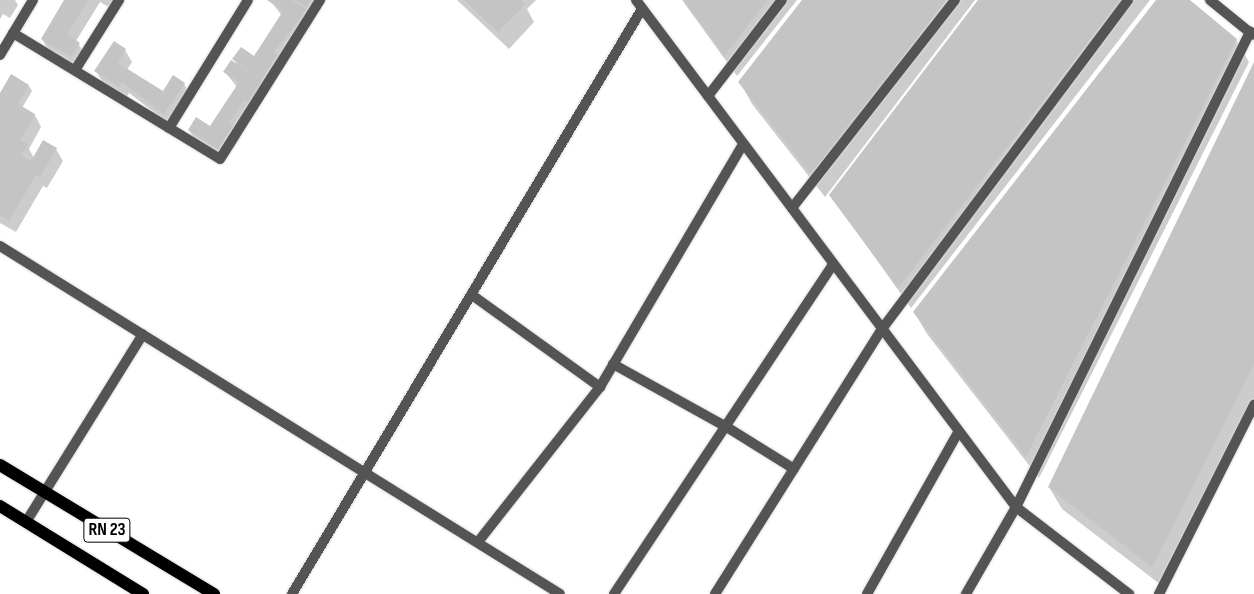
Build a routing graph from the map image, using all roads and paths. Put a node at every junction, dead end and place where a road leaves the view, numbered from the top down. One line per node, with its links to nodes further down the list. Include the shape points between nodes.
1 (33, 0): 11 (street)
2 (119, 0): 14 (street)
3 (248, 0): 16 (street)
4 (320, 0): 16 (street, via 220,159)
5 (636, 0): 10 (street)
6 (782, 0): 15 (street)
7 (956, 0): 18 (street)
8 (1128, 0): 22 (street)
9 (1210, 0): 12 (street)
10 (642, 9): 15 (street); 21 (street)
11 (13, 33): 13 (street); 14 (street)
12 (1252, 34): 34 (street)
13 (0, 55)
14 (75, 70): 16 (street)
15 (708, 96): 17 (street)
16 (169, 128)
17 (743, 144): 18 (street); 24 (street)
18 (792, 208): 20 (street)
19 (0, 246): 23 (street)
20 (834, 264): 22 (street); 27 (street)
21 (472, 296): 25 (street); 31 (street)
22 (882, 329): 28 (street); 30 (street)
23 (143, 334): 31 (street); 32 (street)
24 (613, 364): 25 (street); 27 (street)
25 (600, 387): 36 (street)
26 (1254, 405): 46 (street)
27 (725, 426): 30 (street); 41 (street)
28 (959, 431): 34 (street); 43 (street)
29 (0, 465): 32 (main road, RN 23)
30 (794, 469): 42 (street)
31 (367, 472): 36 (street); 39 (street)
32 (44, 492): 35 (street); 38 (main road, RN 23)
33 (0, 506): 35 (main road, RN 23)
34 (1016, 507): 44 (street); 45 (street)
35 (26, 522): 37 (main road, RN 23)
36 (478, 542): 40 (street)
37 (142, 594)
38 (214, 594)
39 (292, 594)
40 (560, 594)
41 (614, 594)
42 (715, 594)
43 (867, 594)
44 (966, 594)
45 (1129, 594)
46 (1159, 594)

